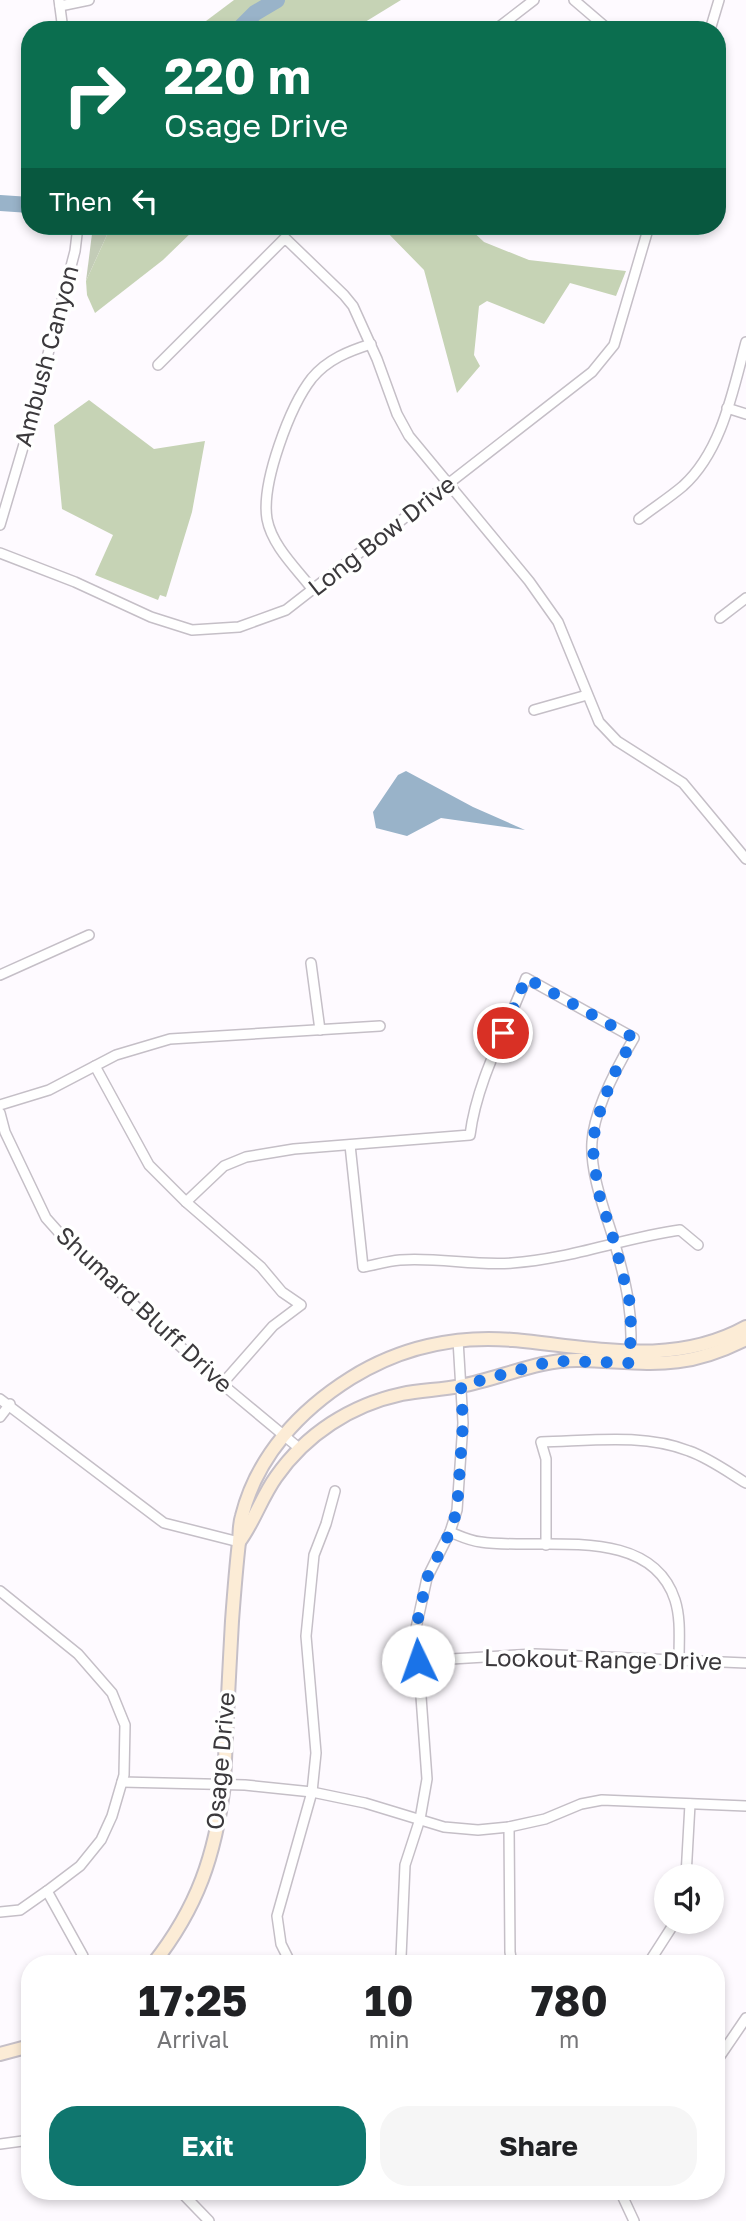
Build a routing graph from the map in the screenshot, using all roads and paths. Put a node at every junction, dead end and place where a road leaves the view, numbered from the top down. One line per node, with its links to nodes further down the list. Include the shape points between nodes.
1 (89, 0): 5 (street)
2 (534, 0): 7 (street)
3 (574, 0): 8 (street)
4 (719, 0): 9 (street)
5 (59, 3): 6 (street)
6 (62, 21)
7 (507, 21)
8 (598, 21)
9 (713, 21)
10 (77, 235): 19 (street, Ambush Canyon)
11 (646, 235): 17 (street, Long Bow Drive, via 614,345 592,372)
12 (746, 342): 15 (street)
13 (371, 344): 14 (street, via 353,306 285,238); 17 (street, via 409,436); 21 (street, via 344,353 312,379 296,406 268,488 267,519 275,541)
14 (158, 365)
15 (727, 408): 16 (street); 18 (street, via 708,453 684,485)
16 (746, 414)
17 (449, 484): 21 (street, Long Bow Drive); 24 (street, via 558,622)
18 (639, 519)
19 (0, 525)
20 (0, 553): 21 (street, Long Bow Drive, via 151,617 192,629 239,627 259,621 286,610)
21 (313, 590)
22 (746, 598): 23 (street)
23 (720, 618)
24 (587, 695): 25 (street); 26 (street, via 598,722 617,741 683,783)
25 (534, 709)
26 (746, 859)
27 (89, 935): 29 (street)
28 (311, 963): 31 (street)
29 (0, 975)
30 (380, 1026): 31 (street)
31 (320, 1030): 32 (street, via 170,1040 116,1055)
32 (95, 1066): 33 (street, via 49,1090); 36 (street, via 149,1165)
33 (0, 1105)
34 (0, 1113): 43 (street, Shumard Bluff Drive, via 46,1218 79,1255)
35 (350, 1144): 36 (street, via 246,1157 224,1166); 37 (street, via 363,1267 400,1260 513,1263); 37 (street, via 470,1135 473,1111 494,1052 526,978 634,1038 602,1104 592,1142 598,1191)
36 (186, 1202): 43 (street, via 301,1305 273,1326)
37 (615, 1244): 38 (street, via 680,1230); 42 (street, via 631,1307)
38 (698, 1245)
39 (746, 1327): 42 (street, Osage Drive, via 692,1347)
40 (746, 1339): 42 (street, Osage Drive, via 694,1360 653,1364)
41 (458, 1340): 42 (street, Osage Drive, via 509,1340); 44 (street); 48 (street, Osage Drive, via 411,1350 364,1370 330,1391)
42 (630, 1358): 44 (street, Osage Drive, via 540,1364)
43 (222, 1384): 48 (street, Shumard Bluff Drive)
44 (461, 1386): 49 (street, Osage Drive, via 405,1393 363,1406 317,1432); 52 (street, via 460,1474)
45 (0, 1399): 46 (street)
46 (10, 1404): 47 (street); 53 (street, via 164,1523)
47 (0, 1417)
48 (284, 1434): 49 (street, Shumard Bluff Drive); 53 (street, Osage Drive, via 252,1487)
49 (299, 1448): 53 (street, Osage Drive, via 268,1489)
50 (746, 1483): 54 (street, via 688,1450 650,1441 541,1442 546,1459)
51 (335, 1491): 61 (street, via 314,1555 306,1636 316,1753)
52 (450, 1532): 54 (street, via 479,1542); 57 (street, via 424,1587 416,1628)
53 (239, 1542): 60 (street, Osage Drive)
54 (546, 1545): 56 (street, via 604,1548 633,1554 650,1564 664,1577 674,1599)
55 (0, 1591): 59 (street, via 78,1654 112,1693 125,1725)
56 (679, 1659): 57 (street, Lookout Range Drive, via 535,1654); 58 (street, Lookout Range Drive)
57 (418, 1661): 64 (street, via 427,1779)
58 (746, 1663)
59 (122, 1782): 60 (street); 67 (street, via 101,1840 80,1866)
60 (224, 1785): 61 (street); 71 (street, Osage Drive, via 205,1876 183,1922)
61 (312, 1792): 64 (street); 72 (street, via 277,1916)
62 (690, 1804): 63 (street); 65 (street, via 602,1800); 66 (street)
63 (746, 1806)
64 (420, 1819): 65 (street, via 444,1827); 73 (street, via 405,1865)
65 (509, 1827): 74 (street)
66 (687, 1864)
67 (47, 1891): 68 (street, via 20,1910); 70 (street)
68 (0, 1912)
69 (667, 1934): 75 (street)
70 (82, 1955)
71 (159, 1955)
72 (286, 1955)
73 (401, 1955)
74 (510, 1955)
75 (654, 1955)
76 (746, 2018): 78 (street)
77 (21, 2048): 79 (street)
78 (725, 2049)
79 (0, 2054)
80 (21, 2141): 81 (street)
81 (0, 2144)
82 (189, 2200): 84 (street)
83 (624, 2200): 85 (street)
84 (209, 2221)
85 (634, 2221)

